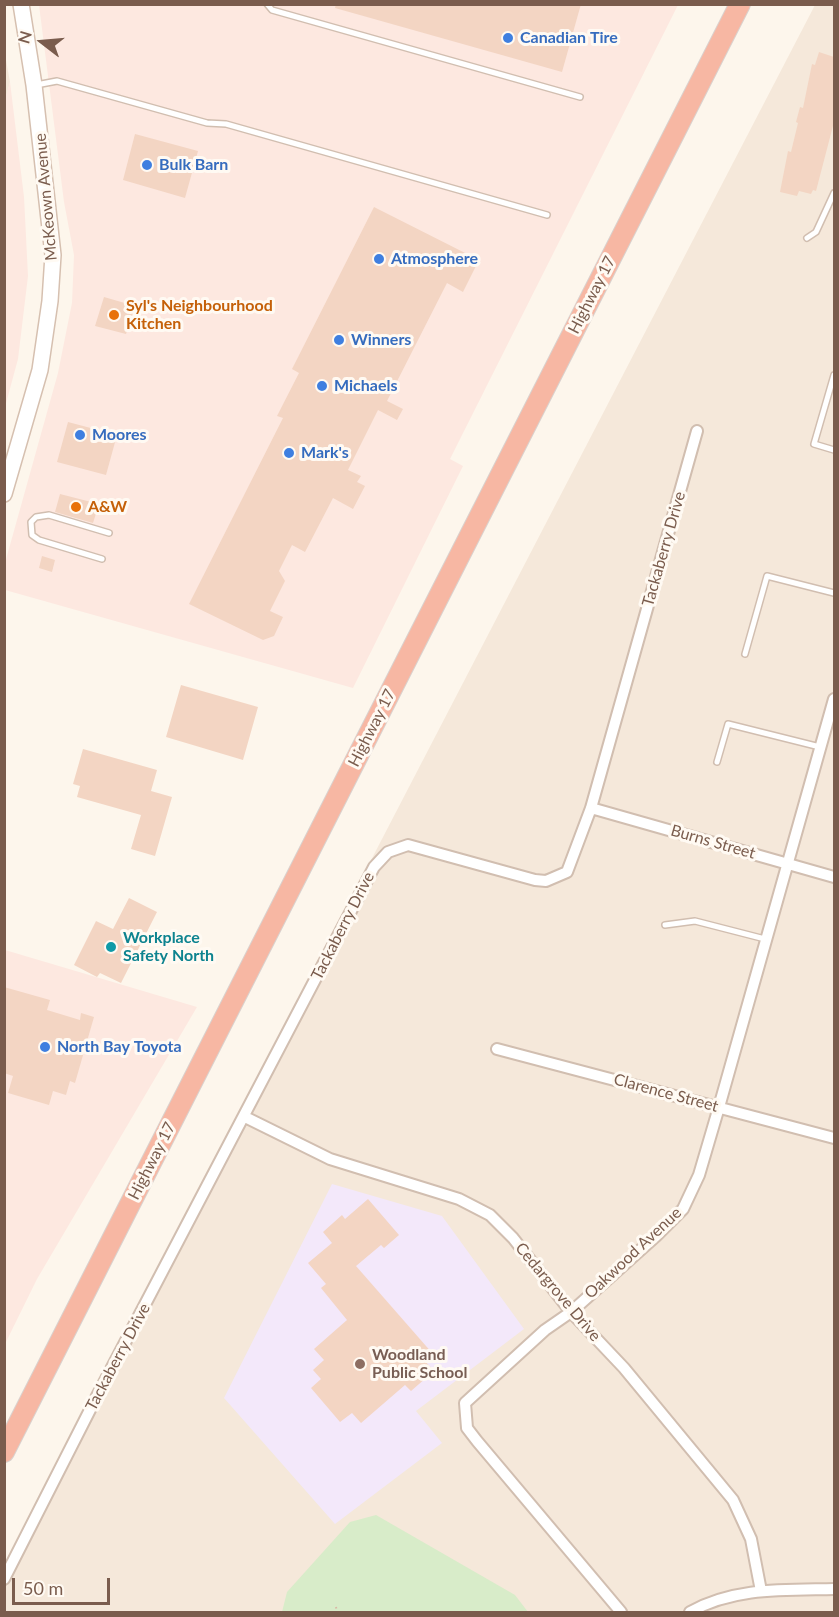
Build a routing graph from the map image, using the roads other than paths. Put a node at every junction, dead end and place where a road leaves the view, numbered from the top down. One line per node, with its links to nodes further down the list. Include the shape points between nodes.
1 (21, 4): 4 (street, McKeown Avenue)
2 (267, 4): 5 (lane, via 272,10)
3 (740, 4): 30 (highway, Highway 17)
4 (34, 86): 7 (lane, via 57,81 207,123 245,129); 12 (street, McKeown Avenue, via 52,234 50,302 40,370)
5 (580, 97)
6 (834, 193): 8 (lane, via 816,232)
7 (547, 215)
8 (807, 238)
9 (834, 375): 11 (lane, via 814,444)
10 (697, 430): 20 (street, Tackaberry Drive)
11 (834, 450)
12 (4, 494)
13 (109, 533): 14 (lane, via 49,515 31,522 32,535 39,540)
14 (102, 559)
15 (834, 592): 16 (lane, via 767,576)
16 (745, 654)
17 (834, 699): 18 (street, Oakwood Avenue)
18 (820, 747): 19 (lane, via 728,724); 21 (street, Oakwood Avenue)
19 (717, 762)
20 (591, 808): 21 (street, Burns Street); 27 (street, Tackaberry Drive, via 567,872 546,881 419,847 408,845 388,852 374,867)
21 (786, 863): 22 (street, Burns Street); 24 (street, Oakwood Avenue)
22 (834, 877)
23 (665, 925): 24 (lane, via 695,921)
24 (765, 939): 26 (street, Oakwood Avenue)
25 (497, 1049): 26 (street, Clarence Street)
26 (719, 1107): 28 (street, Clarence Street); 29 (street, Oakwood Avenue, via 699,1175 683,1209)
27 (245, 1117): 29 (street, Cedargrove Drive, via 330,1159 477,1206 513,1238); 31 (street, Tackaberry Drive)
28 (834, 1138)
29 (571, 1312): 33 (street, Cedargrove Drive, via 624,1368 733,1500 751,1539); 34 (street, Oakwood Avenue, via 470,1396 465,1403 465,1418 477,1441)
30 (4, 1452)
31 (4, 1579)
32 (834, 1589): 33 (street)
33 (761, 1591): 35 (street, via 720,1599)
34 (621, 1612)
35 (690, 1612)

